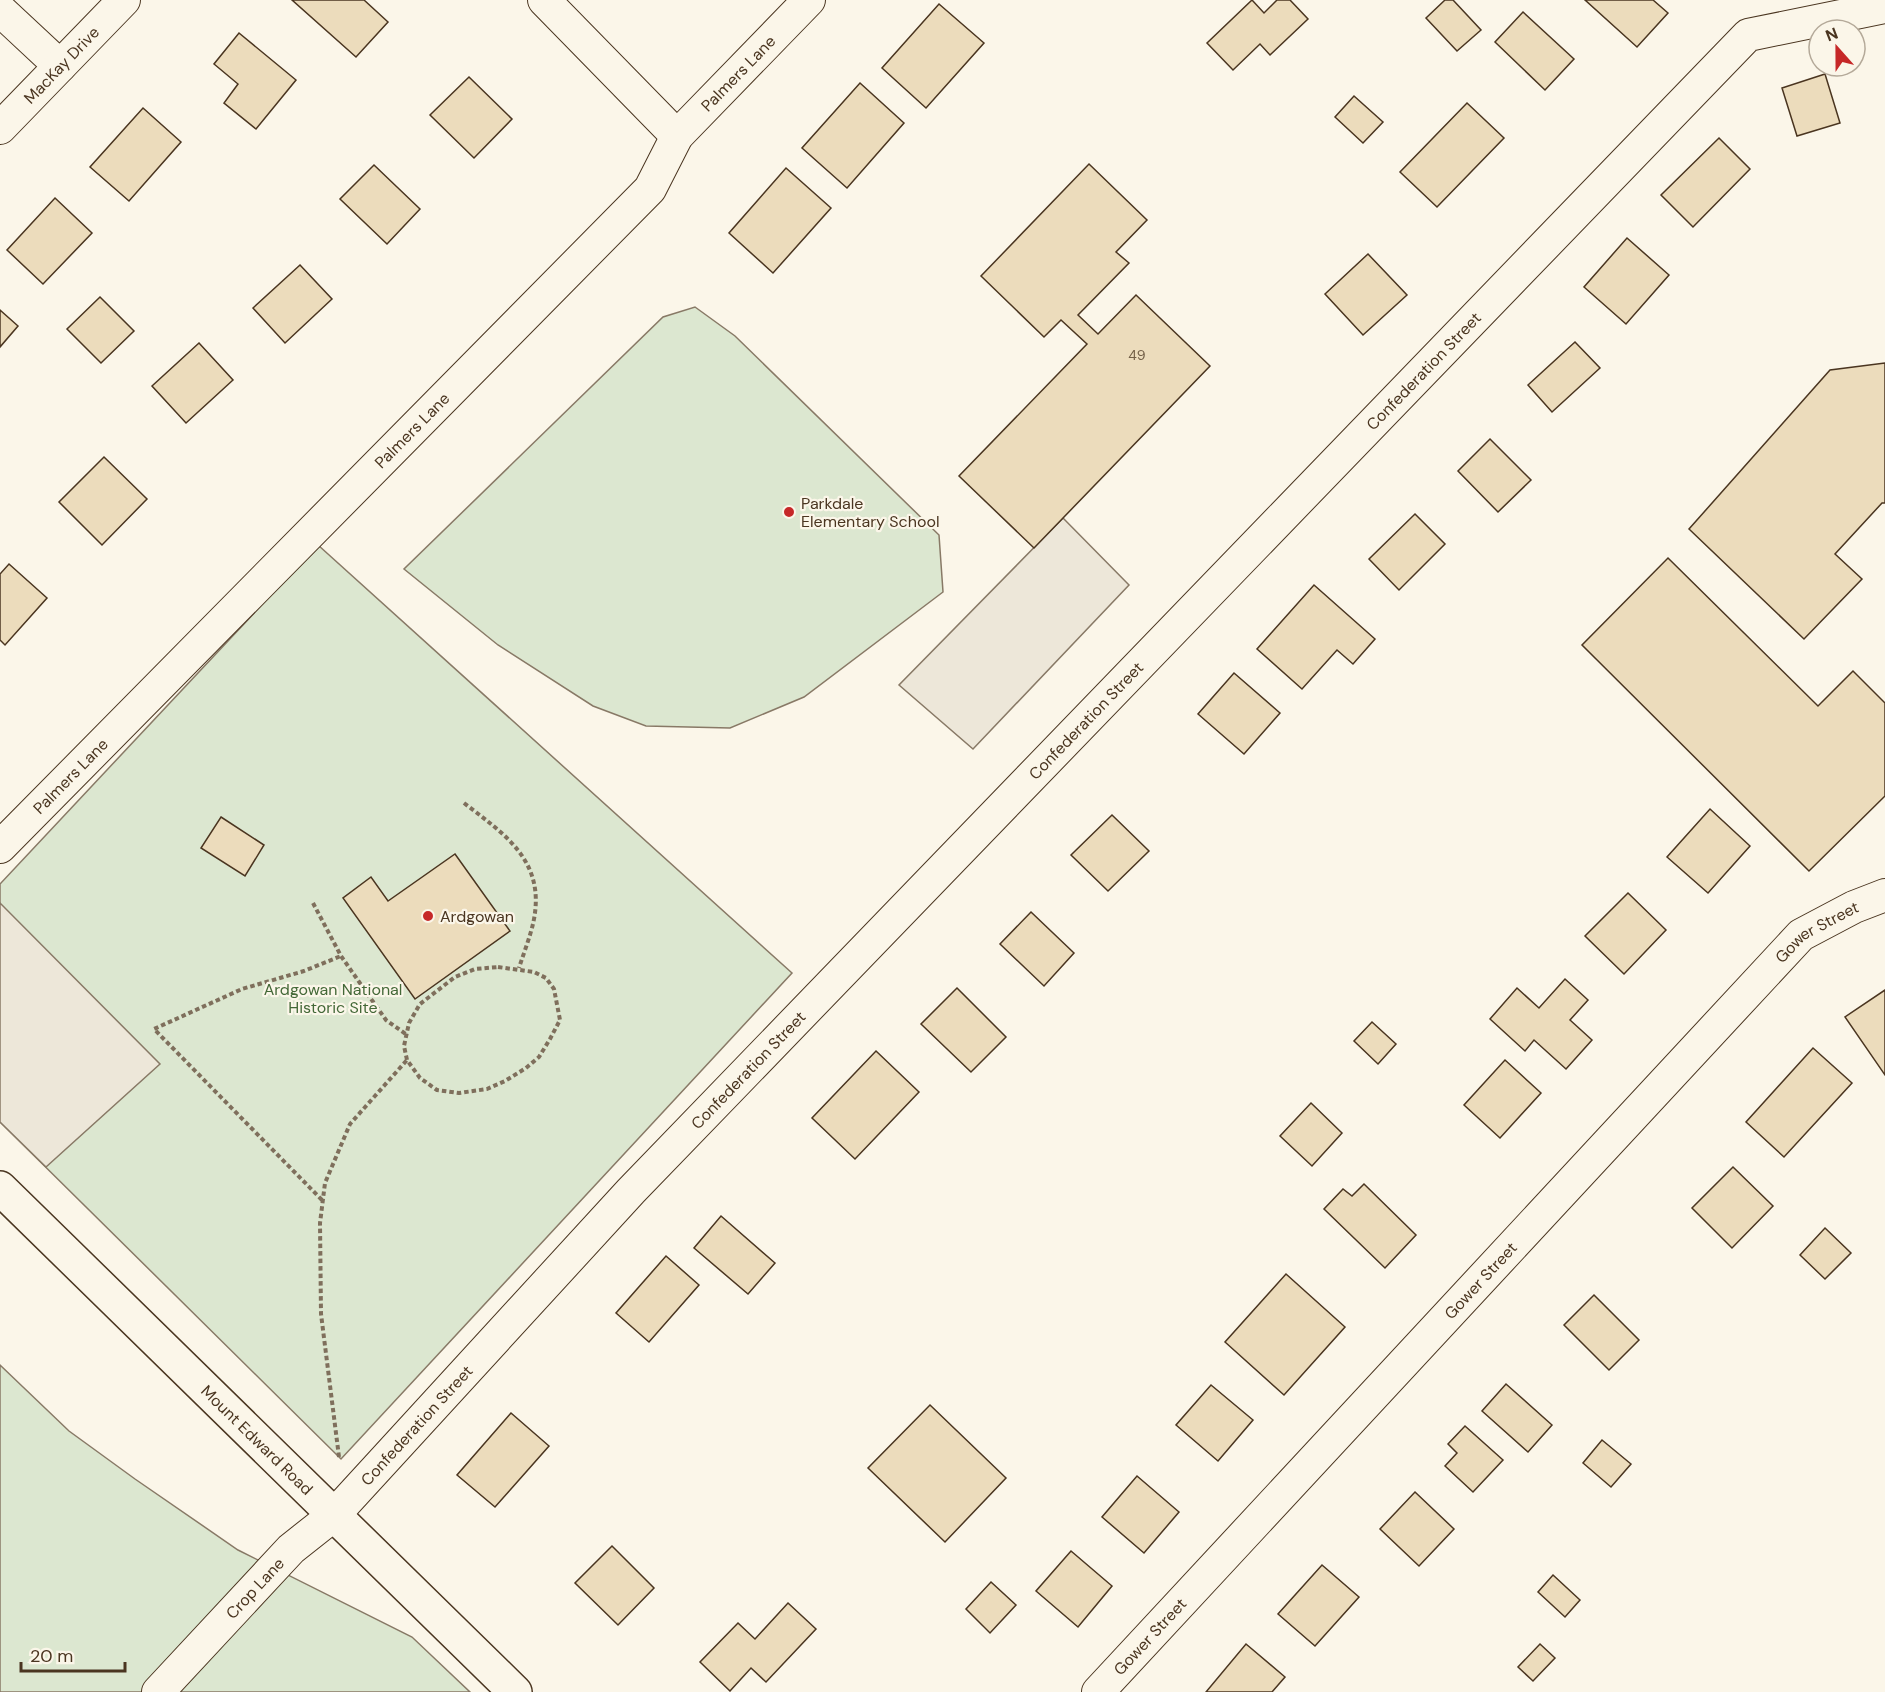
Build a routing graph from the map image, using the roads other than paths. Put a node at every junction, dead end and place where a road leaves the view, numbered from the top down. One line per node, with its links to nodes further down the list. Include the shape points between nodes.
1 (124, 0): 6 (street, MacKay Drive)
2 (544, 0): 8 (street)
3 (809, 0): 8 (street, Palmers Lane)
4 (1885, 7): 12 (street, Confederation Street, via 1748,35 631,1191)
5 (0, 10): 6 (street)
6 (60, 66): 7 (street, MacKay Drive)
7 (0, 128)
8 (677, 136): 9 (street, Palmers Lane, via 650,189)
9 (0, 847)
10 (1885, 895): 15 (street, Gower Street, via 1801,935)
11 (0, 1188): 12 (street, Mount Edward Road)
12 (334, 1515): 13 (street, Crop Lane, via 291,1549); 14 (street, Mount Edward Road)
13 (158, 1692)
14 (515, 1692)
15 (1098, 1692)

